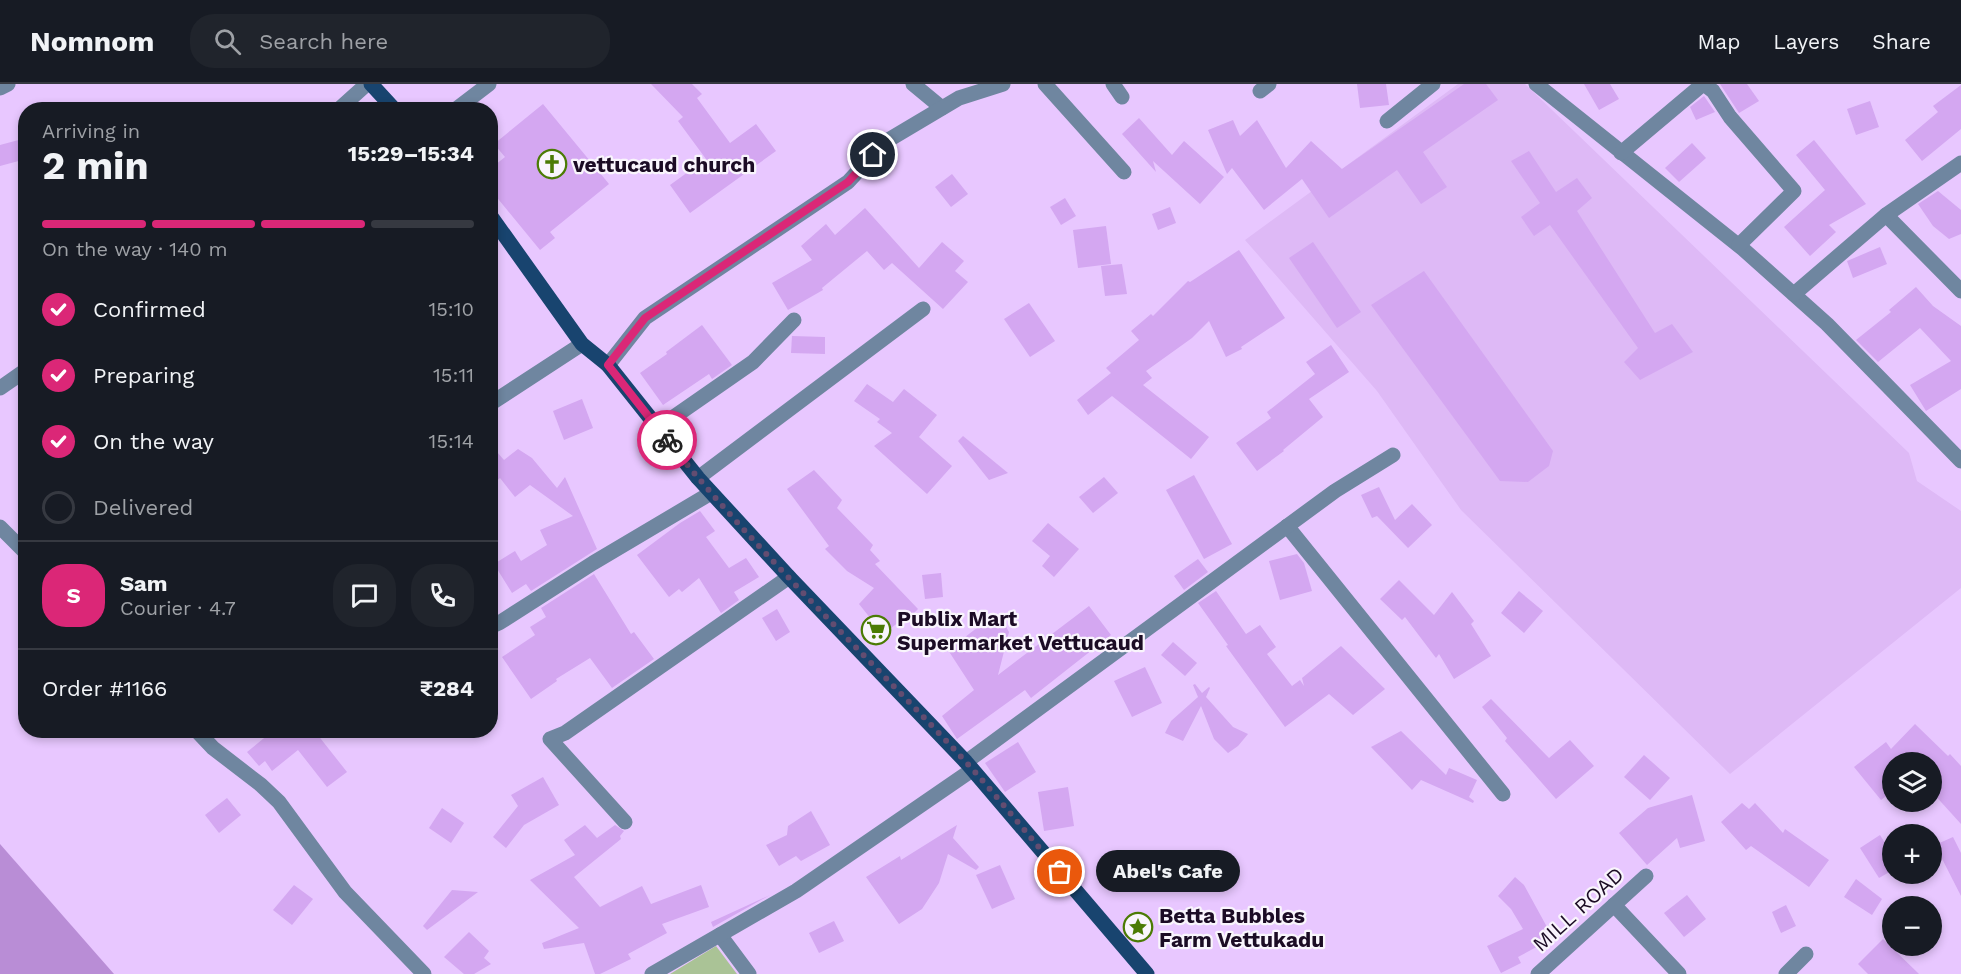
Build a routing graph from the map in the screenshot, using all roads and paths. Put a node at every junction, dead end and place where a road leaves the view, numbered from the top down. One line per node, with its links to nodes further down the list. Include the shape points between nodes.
1 (8, 84): 11 (street)
2 (369, 84): 13 (street); 14 (main road)
3 (489, 84): 15 (street)
4 (913, 84): 16 (street)
5 (1003, 84): 16 (street, via 959,98)
6 (1045, 84): 20 (street)
7 (1113, 84): 12 (street)
8 (1433, 84): 17 (street)
9 (1536, 84): 18 (street)
10 (1704, 84): 18 (street); 23 (street, via 1794,191)
11 (0, 88)
12 (1122, 97)
13 (348, 102)
14 (387, 102)
15 (465, 102)
16 (942, 108): 29 (street, via 885,142 848,182 645,318)
17 (1387, 121)
18 (1621, 153): 23 (street)
19 (1961, 163): 21 (street)
20 (1124, 172)
21 (1886, 215): 24 (street); 25 (street)
22 (498, 226): 28 (main road)
23 (1739, 245): 25 (street)
24 (1961, 291)
25 (1794, 294): 35 (street)
26 (923, 309): 36 (street)
27 (794, 320): 33 (street, via 753,362)
28 (582, 344): 29 (main road); 32 (street)
29 (608, 365): 33 (main road)
30 (18, 376): 31 (street)
31 (0, 388)
32 (498, 399)
33 (658, 428): 36 (main road)
34 (1393, 455): 38 (street)
35 (1961, 462)
36 (698, 478): 37 (main road)
37 (711, 493): 41 (main road); 42 (street)
38 (1287, 526): 44 (street); 45 (street)
39 (0, 527): 40 (street)
40 (18, 545)
41 (789, 577): 44 (main road); 46 (street, via 565,733 550,739)
42 (498, 623)
43 (204, 738): 51 (street, via 279,802 345,892)
44 (969, 766): 49 (street, via 796,891); 54 (main road)
45 (1503, 794)
46 (625, 822)
47 (1646, 876): 48 (street, MILL ROAD)
48 (1614, 905): 55 (street, MILL ROAD); 56 (street)
49 (720, 935): 52 (street); 53 (street)
50 (1806, 954): 57 (street)
51 (424, 974)
52 (652, 974)
53 (749, 974)
54 (1147, 974)
55 (1538, 974)
56 (1679, 974)
57 (1786, 974)

